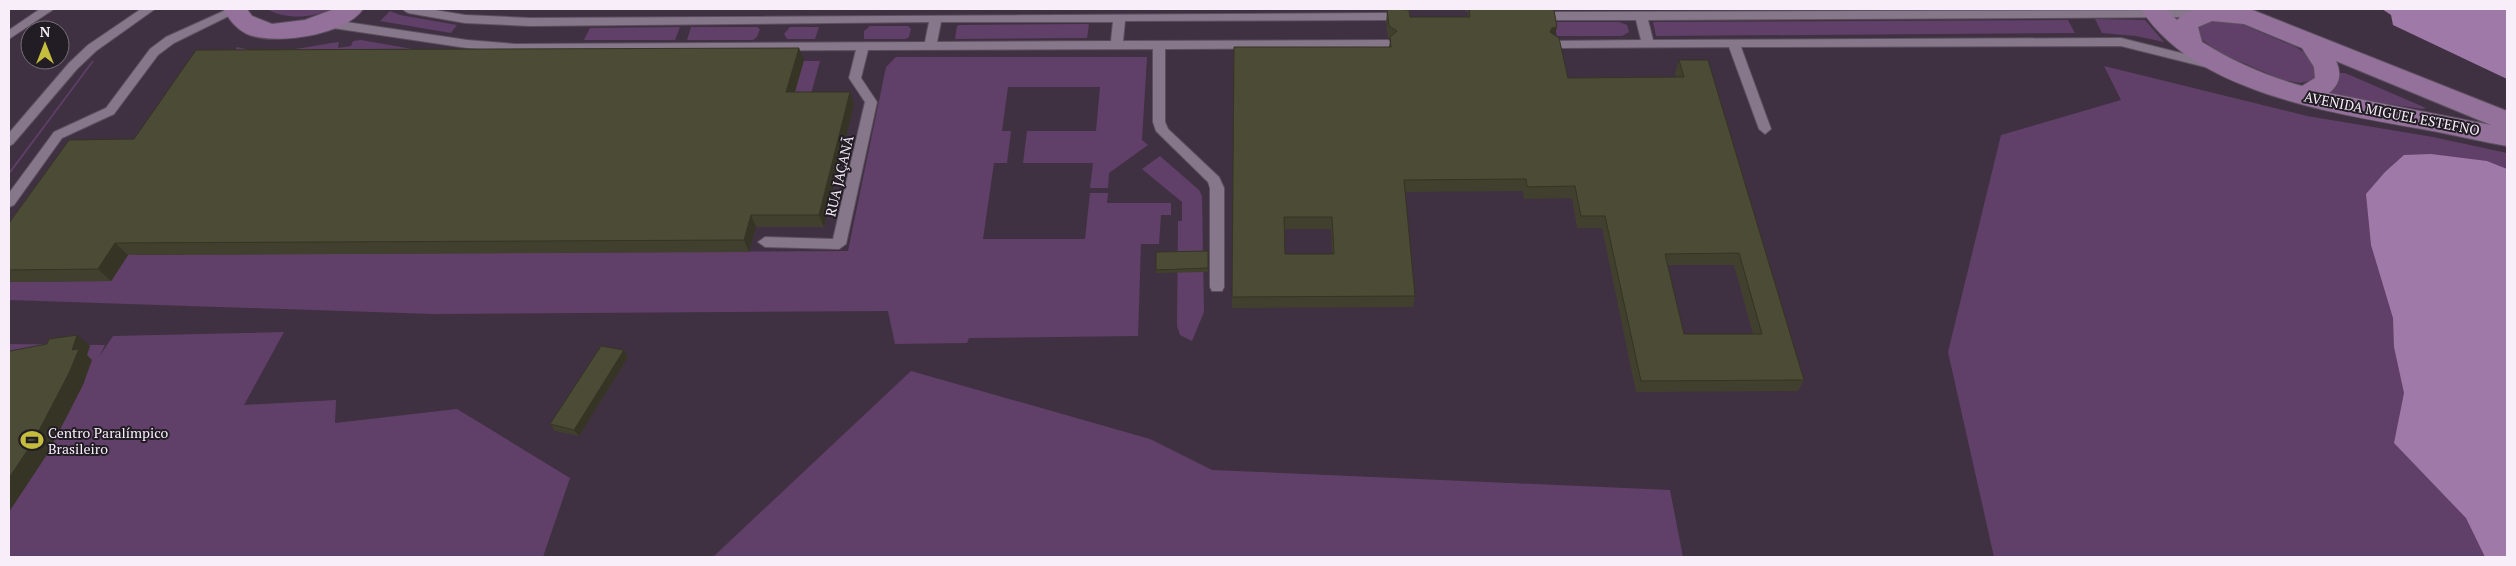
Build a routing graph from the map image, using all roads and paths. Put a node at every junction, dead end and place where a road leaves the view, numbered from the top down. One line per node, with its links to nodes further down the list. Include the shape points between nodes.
1 (48, 9): 19 (lane)
2 (149, 9): 35 (lane, via 86,54)
3 (351, 9): 18 (main road)
4 (408, 9): 16 (lane, via 465,19 530,22)
5 (2104, 9): 11 (lane)
6 (235, 10): 18 (main road, via 242,22 277,32); 36 (lane, via 170,40 154,52 110,111 58,134)
7 (1807, 12): 11 (lane); 14 (lane)
8 (2155, 12): 11 (lane); 12 (lane); 29 (main road, AVENIDA MIGUEL ESTEFNO)
9 (2237, 12): 12 (main road, AVENIDA MIGUEL ESTEFNO); 20 (main road, AVENIDA MIGUEL ESTEFNO)
10 (1249, 13): 15 (lane); 17 (lane)
11 (2092, 14)
12 (2200, 14): 29 (main road, via 2186,26)
13 (1550, 16): 14 (lane)
14 (1641, 16): 24 (lane)
15 (1386, 17)
16 (936, 18): 17 (lane); 27 (lane)
17 (1119, 18): 25 (lane)
18 (325, 23): 28 (lane, via 371,27 483,47)
19 (9, 35)
20 (2310, 41): 31 (main road, via 2321,56 2329,78 2326,85); 32 (main road, AVENIDA MIGUEL ESTEFNO)
21 (1733, 43): 24 (lane); 30 (lane, via 2121,42); 33 (lane)
22 (1388, 44): 26 (lane)
23 (1555, 44): 24 (lane)
24 (1648, 44)
25 (1116, 45): 26 (lane); 27 (lane)
26 (1159, 45): 38 (lane, via 1159,122 1162,131 1214,180 1218,188)
27 (930, 46): 28 (lane)
28 (863, 47): 37 (lane, RUA JAÇANÃ, via 855,78 871,102 839,244)
29 (2192, 48): 30 (main road, AVENIDA MIGUEL ESTEFNO)
30 (2235, 72): 31 (main road, AVENIDA MIGUEL ESTEFNO)
31 (2301, 96): 34 (main road, AVENIDA MIGUEL ESTEFNO, via 2462,125)
32 (2507, 121)
33 (1765, 129)
34 (2507, 137)
35 (9, 141)
36 (9, 202)
37 (766, 242)
38 (1217, 287)

